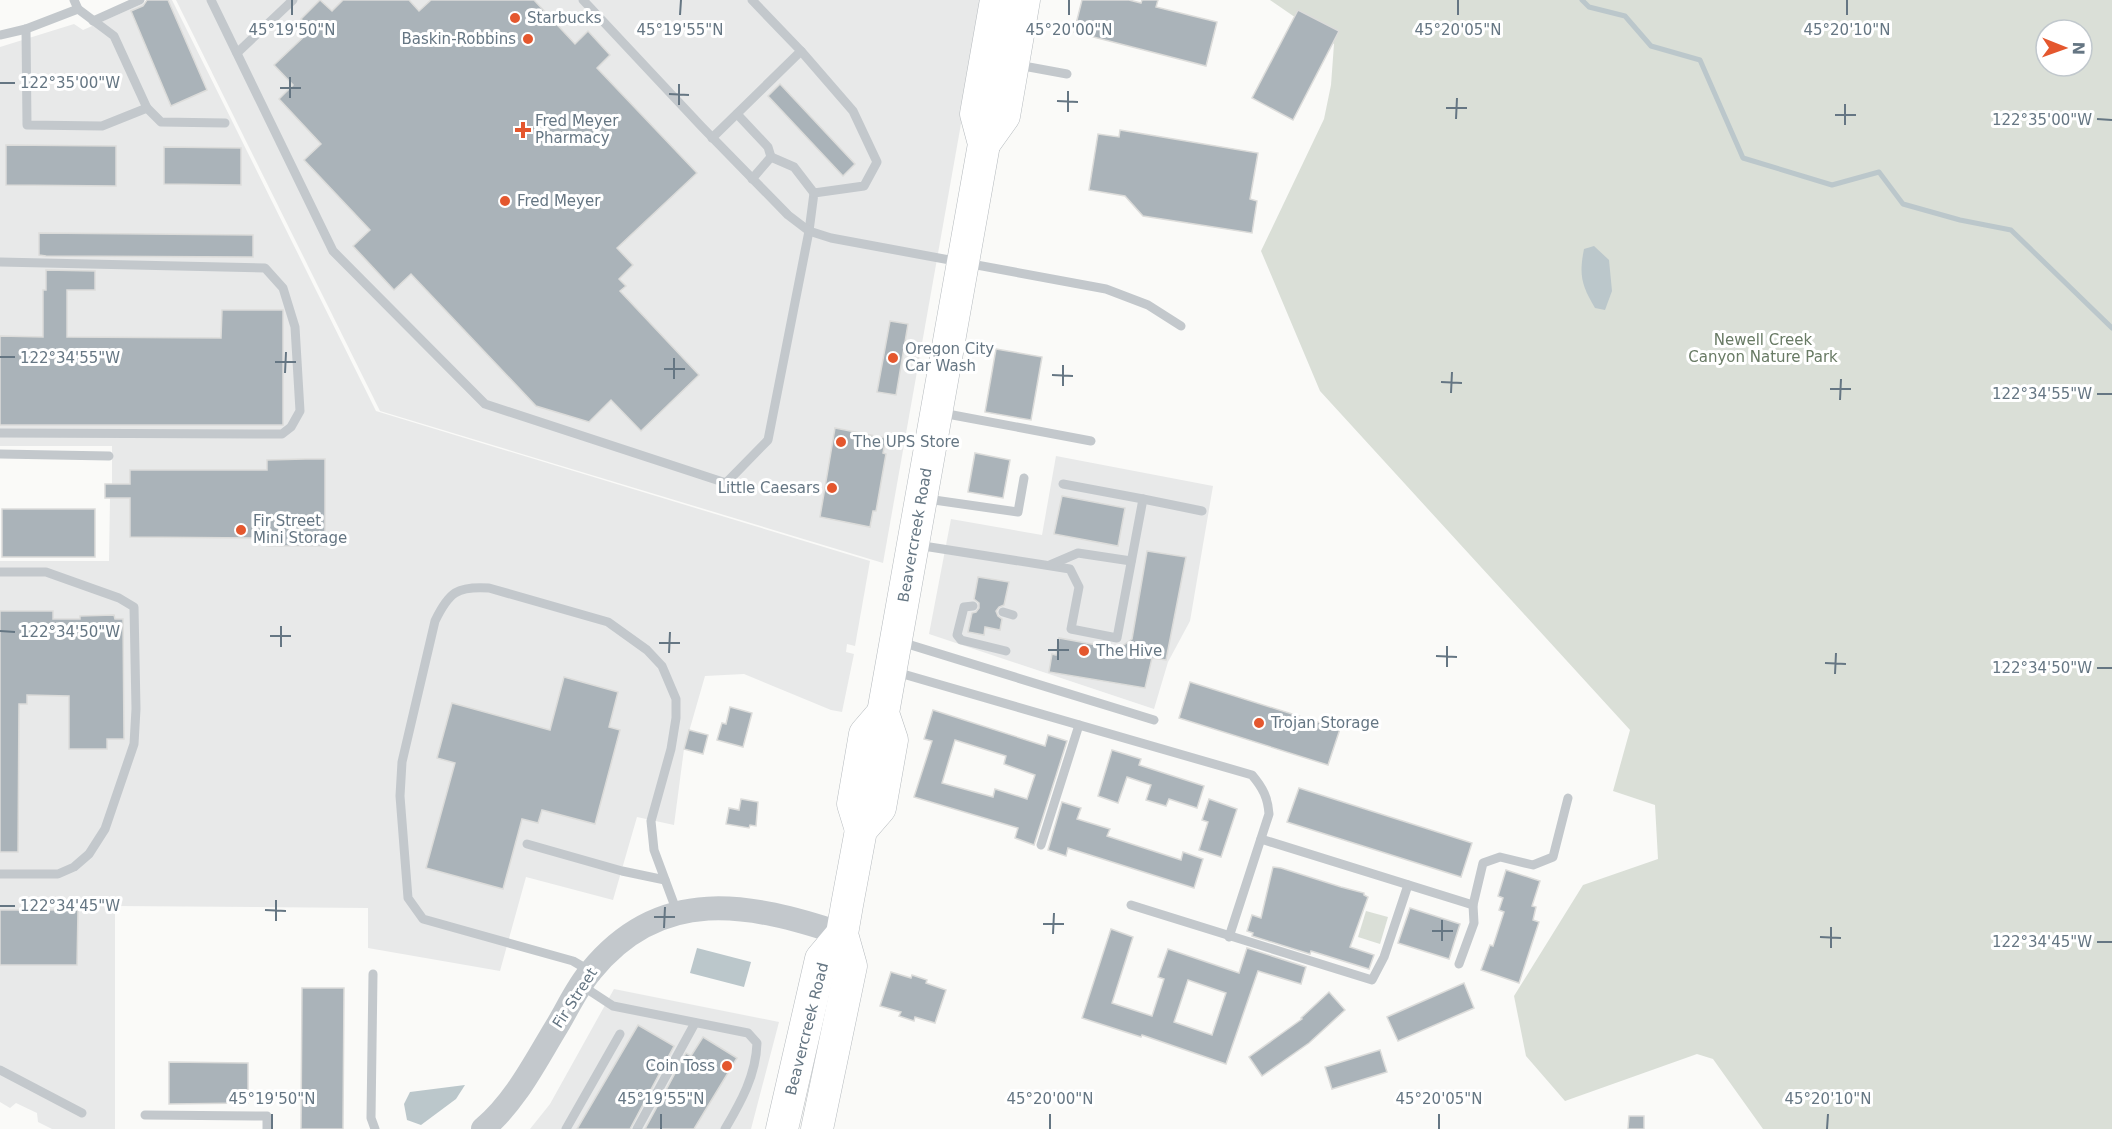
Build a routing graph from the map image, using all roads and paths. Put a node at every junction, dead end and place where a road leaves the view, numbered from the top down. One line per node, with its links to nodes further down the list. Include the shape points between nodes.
1 (140, 0): 10 (lane)
2 (211, 0): 14 (lane)
3 (293, 0): 14 (lane)
4 (583, 0): 20 (lane)
5 (752, 0): 13 (lane)
6 (996, 0): 21 (main road, Beavercreek Road, via 976,114)
7 (1009, 0): 15 (main road, via 1001,44 1004,59)
8 (1024, 0): 15 (main road, Beavercreek Road)
9 (76, 4): 10 (lane); 11 (lane)
10 (93, 21): 17 (lane, via 114,36)
11 (26, 29): 12 (lane); 17 (lane, via 27,124 102,126)
12 (0, 35)
13 (801, 51): 18 (lane); 24 (lane, via 853,111 877,162 864,186)
14 (237, 53): 25 (lane, via 333,251 484,404 726,483 768,440)
15 (1013, 64): 16 (lane); 21 (main road, Beavercreek Road, via 1004,116)
16 (1067, 74)
17 (147, 108): 19 (lane, via 161,122)
18 (737, 114): 20 (lane); 22 (lane, via 768,147)
19 (225, 123)
20 (712, 138): 23 (lane)
21 (984, 144): 27 (main road, Beavercreek Road)
22 (771, 156): 23 (lane); 24 (lane, via 794,167)
23 (752, 179): 25 (lane)
24 (814, 193): 25 (lane)
25 (809, 231): 27 (lane)
26 (0, 262): 30 (lane, via 265,268 283,288 296,327 300,411 282,434)
27 (963, 263): 28 (lane, via 1106,289 1148,305); 29 (main road, Beavercreek Road)
28 (1181, 326)
29 (937, 412): 31 (lane); 36 (main road, Beavercreek Road)
30 (0, 433)
31 (1091, 441)
32 (0, 454): 33 (lane)
33 (109, 456)
34 (1024, 478): 36 (lane, via 1018,512)
35 (1064, 484): 37 (lane)
36 (922, 498): 39 (main road, Beavercreek Road)
37 (1143, 499): 38 (lane); 40 (lane)
38 (1202, 511)
39 (913, 544): 41 (lane); 44 (main road, Beavercreek Road)
40 (1131, 561): 41 (lane, via 1078,553); 41 (lane, via 1117,638 1071,629 1079,587 1070,569)
41 (1049, 566)
42 (0, 572): 53 (lane, via 46,572 134,607 136,709 134,744 105,830 89,854 58,874)
43 (973, 606): 45 (lane, via 964,607 957,635 961,640)
44 (896, 640): 46 (main road, Beavercreek Road); 47 (lane)
45 (1006, 651)
46 (891, 671): 48 (lane); 59 (main road, Beavercreek Road, via 883,713 892,740 880,808 861,830)
47 (1154, 720)
48 (1079, 725): 50 (lane, via 1252,776 1267,800 1269,814); 52 (lane)
49 (1568, 798): 57 (lane, via 1553,856 1533,865 1500,857 1483,863)
50 (1261, 839): 55 (lane); 60 (lane)
51 (527, 844): 54 (lane)
52 (1041, 845)
53 (0, 874)
54 (665, 880): 58 (lane); 63 (lane, via 654,850 651,821 671,749 676,699 662,666 608,622 489,588 458,591 445,601 435,621 402,762 400,796 408,898 423,919 573,962)
55 (1408, 885): 57 (lane); 60 (lane, via 1384,957 1372,980)
56 (1131, 905): 60 (lane)
57 (1473, 905): 61 (lane, via 1474,923)
58 (678, 912): 59 (street, Fir Street, via 711,907 745,909 805,921); 63 (street, Fir Street, via 644,926 617,944)
59 (842, 934): 75 (main road, Beavercreek Road, via 821,959); 76 (main road, Beavercreek Road, via 851,966)
60 (1229, 937)
61 (1459, 963)
62 (373, 974): 70 (lane, via 371,1118)
63 (586, 978): 64 (lane, via 613,1006); 71 (street, Fir Street, via 519,1090)
64 (695, 1023): 73 (lane); 74 (lane, via 748,1034 757,1043 745,1095)
65 (621, 1034): 72 (lane)
66 (0, 1070): 67 (lane)
67 (82, 1113)
68 (145, 1115): 69 (lane, via 267,1116)
69 (267, 1129)
70 (375, 1129)
71 (483, 1129)
72 (566, 1129)
73 (637, 1129)
74 (725, 1129)
75 (782, 1129)
76 (817, 1129)

